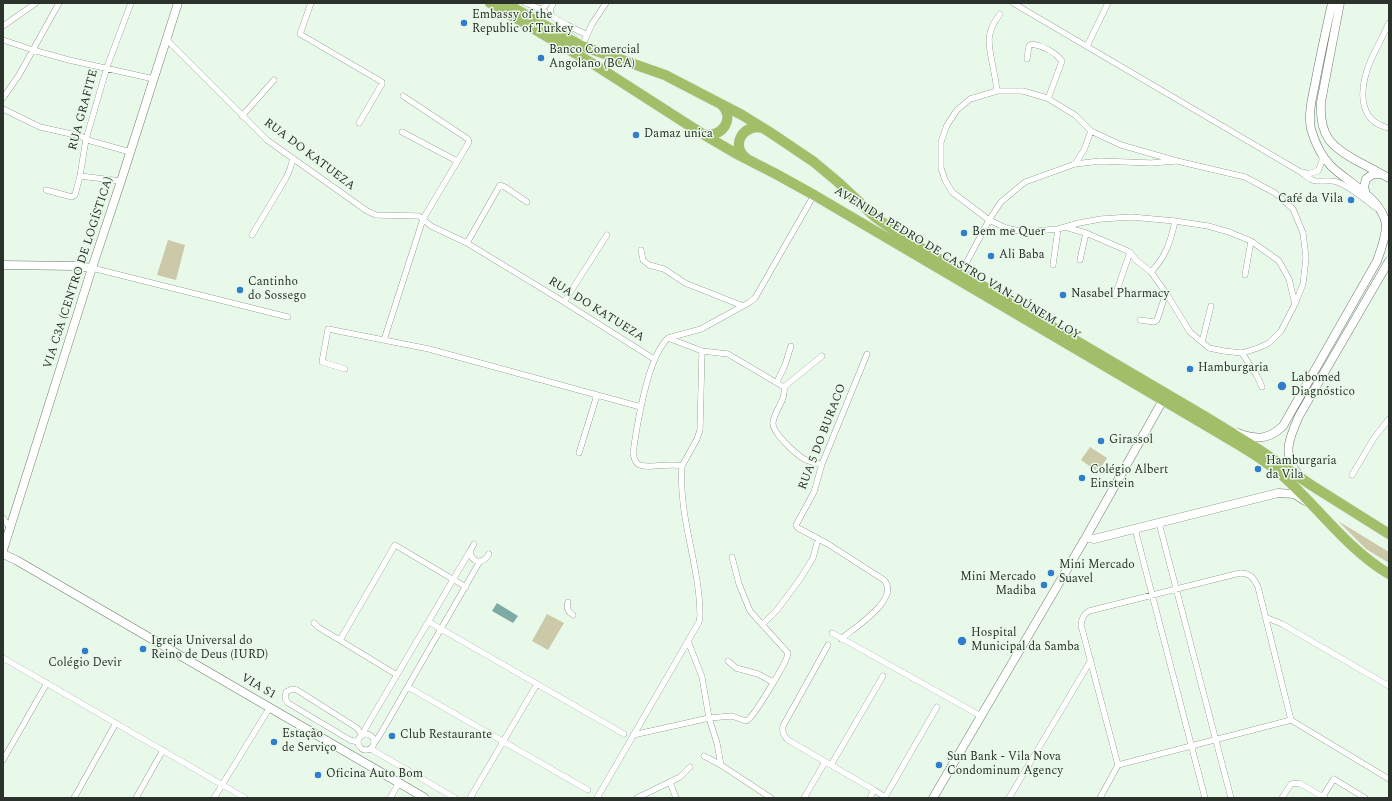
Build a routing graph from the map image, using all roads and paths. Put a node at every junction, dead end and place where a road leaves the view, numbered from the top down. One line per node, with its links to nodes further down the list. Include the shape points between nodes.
1 (36, 3): 19 (street)
2 (59, 3): 25 (street)
3 (131, 3): 27 (street, RUA GRAFITE)
4 (178, 3): 21 (street, VIA C3A (CENTRO DE LOGÍSTICA))
5 (311, 3): 37 (street, via 300,34 382,82)
6 (490, 3): 42 (highway, AVENIDA PEDRO DE CASTRO VAN-DÚNEM LOY, via 595,64)
7 (505, 3): 23 (highway, AVENIDA PEDRO DE CASTRO VAN-DÚNEM LOY)
8 (525, 3): 15 (street)
9 (550, 3): 15 (street); 17 (street, via 550,12)
10 (606, 3): 20 (street)
11 (1013, 3): 24 (street)
12 (1108, 3): 24 (street)
13 (1332, 3): 45 (street, via 1310,113 1311,128)
14 (1340, 3): 53 (street, via 1321,102 1321,124 1325,134 1339,151)
15 (537, 8): 17 (street)
16 (1000, 14): 30 (street, via 990,28 988,37)
17 (554, 18): 20 (street); 23 (street)
18 (1389, 23): 38 (street, via 1370,63 1364,86 1363,104 1375,122)
19 (3, 26)
20 (587, 34): 23 (street)
21 (166, 39): 28 (street, VIA C3A (CENTRO DE LOGÍSTICA)); 36 (street, RUA DO KATUEZA)
22 (3, 40): 25 (street)
23 (579, 44): 34 (highway, AVENIDA PEDRO DE CASTRO VAN-DÚNEM LOY, via 665,75)
24 (1087, 46): 51 (street)
25 (33, 50): 27 (street); 32 (street)
26 (1027, 59): 33 (street, via 1029,46 1032,44 1058,55 1062,61)
27 (107, 67): 28 (street); 43 (street, RUA GRAFITE)
28 (154, 79): 44 (street, VIA C3A (CENTRO DE LOGÍSTICA))
29 (274, 80): 36 (street)
30 (997, 91): 33 (street, via 1023,91); 61 (street, via 970,99 957,110 947,125 942,142 941,168 952,192)
31 (403, 96): 48 (street, via 468,139 469,142)
32 (3, 98)
33 (1048, 99): 40 (street, via 1075,116)
34 (718, 102): 39 (highway, AVENIDA PEDRO DE CASTRO VAN-DÚNEM LOY); 42 (highway, via 727,113 725,126 714,135)
35 (3, 109): 43 (street, via 40,126)
36 (242, 116): 46 (street, RUA DO KATUEZA, via 267,140)
37 (359, 123)
38 (1389, 128)
39 (764, 129): 47 (highway, via 750,129 741,137 740,151); 78 (highway, AVENIDA PEDRO DE CASTRO VAN-DÚNEM LOY, via 829,174 886,225)
40 (1091, 131): 49 (street, via 1121,144); 50 (street)
41 (402, 132): 48 (street)
42 (701, 133): 47 (highway, AVENIDA PEDRO DE CASTRO VAN-DÚNEM LOY)
43 (86, 139): 44 (street); 52 (street, RUA GRAFITE)
44 (130, 152): 54 (street, VIA C3A (CENTRO DE LOGÍSTICA))
45 (1322, 156): 51 (street, via 1318,171 1308,174); 56 (street, via 1340,175)
46 (293, 158): 60 (street, RUA DO KATUEZA, via 367,211 376,215 419,216); 66 (street, via 286,178)
47 (748, 160): 57 (highway, AVENIDA PEDRO DE CASTRO VAN-DÚNEM LOY)
48 (457, 161): 60 (street)
49 (1178, 161): 50 (street, via 1100,161); 83 (street, via 1245,177 1275,193 1293,209 1303,233 1306,258 1302,284)
50 (1075, 164): 61 (street, via 1025,182 1001,202)
51 (1299, 171): 59 (street, via 1313,180 1338,182)
52 (80, 176): 54 (street); 55 (street, RUA GRAFITE, via 73,196)
53 (1387, 177): 56 (street, via 1373,174 1366,179)
54 (121, 181): 76 (street, VIA C3A (CENTRO DE LOGÍSTICA))
55 (46, 190)
56 (1366, 194): 59 (street)
57 (814, 195): 84 (street, via 755,298); 102 (highway, AVENIDA PEDRO DE CASTRO VAN-DÚNEM LOY)
58 (527, 202): 69 (street, via 500,185)
59 (1385, 214): 105 (street, via 1386,232 1377,261 1283,426 1274,433 1256,438)
60 (423, 219): 69 (street, RUA DO KATUEZA, via 431,226); 89 (street)
61 (989, 220): 64 (street, via 1006,228 1024,232); 78 (street)
62 (1175, 221): 63 (street, via 1131,217 1101,219); 68 (street, via 1208,226); 77 (street, via 1168,248 1157,267)
63 (1065, 227): 64 (street); 65 (street)
64 (1058, 229): 75 (street)
65 (1086, 233): 71 (street); 72 (street)
66 (252, 235)
67 (607, 235): 82 (street)
68 (1251, 241): 79 (street); 83 (street, via 1279,261 1289,279)
69 (467, 243): 82 (street, RUA DO KATUEZA)
70 (641, 250): 84 (street, via 643,260 649,265 664,269 685,283)
71 (1130, 252): 77 (street); 81 (street)
72 (1080, 260)
73 (1389, 261): 110 (street, via 1299,416 1289,441 1291,464 1299,476)
74 (3, 265): 76 (street)
75 (1053, 265)
76 (92, 268): 86 (street); 114 (street, VIA C3A (CENTRO DE LOGÍSTICA))
77 (1151, 272): 80 (street)
78 (961, 273): 105 (highway, AVENIDA PEDRO DE CASTRO VAN-DÚNEM LOY)
79 (1245, 275)
80 (1166, 293): 87 (street, via 1157,320); 90 (street, via 1190,332)
81 (1115, 296)
82 (564, 302): 96 (street, RUA DO KATUEZA)
83 (1295, 304): 93 (street, via 1281,331 1269,343)
84 (743, 306): 88 (street, via 701,329)
85 (1210, 306): 90 (street)
86 (288, 317)
87 (1140, 320)
88 (668, 338): 92 (street); 96 (street)
89 (384, 340): 97 (street, via 328,329 322,362); 101 (street, via 429,349)
90 (1202, 342): 93 (street, via 1209,348)
91 (791, 346): 98 (street)
92 (702, 351): 98 (street, via 728,354); 108 (street, via 700,430)
93 (1242, 353): 100 (street)
94 (867, 354): 107 (street, RUA 5 DO BURACO)
95 (822, 356): 99 (street)
96 (654, 359): 103 (street)
97 (345, 368)
98 (777, 382): 99 (street)
99 (784, 387): 107 (street, via 773,426 797,454 804,459)
100 (1262, 387)
101 (597, 395): 103 (street); 106 (street)
102 (1163, 400): 111 (highway, AVENIDA PEDRO DE CASTRO VAN-DÚNEM LOY, via 1275,469); 117 (street)
103 (642, 407): 108 (street, via 634,459 644,466)
104 (1389, 419): 109 (street, via 1374,438)
105 (1224, 427): 110 (highway, AVENIDA PEDRO DE CASTRO VAN-DÚNEM LOY)
106 (579, 453)
107 (822, 464): 118 (street, RUA 5 DO BURACO, via 814,492 798,520 797,527)
108 (682, 466): 141 (street, via 684,508 700,607 699,622)
109 (1352, 475)
110 (1311, 485): 116 (highway, AVENIDA PEDRO DE CASTRO VAN-DÚNEM LOY)
111 (1319, 513): 113 (street, via 1294,494 1278,493); 126 (highway, AVENIDA PEDRO DE CASTRO VAN-DÚNEM LOY, via 1362,556)
112 (3, 518): 114 (street)
113 (1159, 523): 115 (street); 129 (street)
114 (10, 528): 120 (street, VIA C3A (CENTRO DE LOGÍSTICA))
115 (1134, 529): 117 (street, via 1094,539); 130 (street)
116 (1389, 534)
117 (1086, 537): 155 (street)
118 (818, 539): 136 (street, via 813,558 777,610); 139 (street, via 884,580 889,591 879,608)
119 (474, 544): 121 (street)
120 (3, 550)
121 (470, 551): 125 (street, via 471,556); 127 (street)
122 (3, 554): 154 (street, VIA S1)
123 (489, 554): 125 (street)
124 (732, 557): 136 (street, via 743,596 750,611)
125 (480, 561): 128 (street)
126 (1389, 574)
127 (454, 580): 128 (street); 134 (street); 140 (street, via 395,545)
128 (466, 587): 137 (street)
129 (1176, 589): 130 (street); 133 (street, via 1246,573 1255,580); 162 (street)
130 (1152, 595): 144 (street, via 1085,614 1081,625); 166 (street)
131 (568, 602): 132 (street, via 567,608)
132 (573, 615)
133 (1265, 617): 151 (street, via 1282,624); 157 (street)
134 (429, 622): 137 (street); 146 (street)
135 (314, 623): 140 (street)
136 (763, 624): 148 (street, via 787,650 788,656)
137 (442, 630): 150 (street); 152 (street)
138 (832, 633): 139 (street)
139 (841, 638): 155 (street)
140 (340, 640): 146 (street)
141 (688, 641): 156 (street, via 702,676); 161 (street)
142 (828, 645): 171 (street, via 782,731 788,740)
143 (3, 658): 149 (street)
144 (1090, 660): 173 (street); 197 (street)
145 (728, 661): 148 (street, via 736,668 758,674)
146 (397, 675): 159 (street)
147 (883, 676): 171 (street)
148 (773, 682): 156 (street, via 746,721 732,716)
149 (47, 683): 158 (street); 170 (street)
150 (537, 684): 160 (street); 165 (street)
151 (1389, 686)
152 (408, 687): 164 (street); 165 (street)
153 (936, 707): 180 (street, via 885,797)
154 (270, 708): 177 (street, VIA S1); 178 (street)
155 (981, 716): 196 (street)
156 (710, 718): 161 (street); 172 (street)
157 (1291, 720): 162 (street); 175 (street)
158 (116, 724): 168 (street); 182 (street)
159 (363, 734): 163 (street); 163 (street, via 294,689 288,690 284,695 288,703 350,740); 164 (street, via 370,734)
160 (624, 734)
161 (633, 735): 190 (street)
162 (1215, 739): 166 (street); 200 (street)
163 (358, 742): 167 (street, via 362,748)
164 (375, 742): 167 (street)
165 (503, 742): 179 (street); 189 (street)
166 (1192, 745): 173 (street); 199 (street)
167 (371, 749): 188 (street)
168 (163, 750): 178 (street); 183 (street)
169 (704, 756): 172 (street)
170 (3, 760)
171 (828, 764): 180 (street); 194 (street)
172 (721, 765): 193 (street)
173 (1118, 765): 198 (street)
174 (690, 767): 176 (street)
175 (1389, 779)
176 (670, 782): 191 (street); 192 (street)
177 (399, 783): 186 (street); 187 (street, VIA S1)
178 (222, 784): 184 (street); 185 (street)
179 (588, 790)
180 (874, 790): 195 (street)
181 (1324, 797): 201 (street, via 1295,783 1291,784); 202 (street, via 1334,779)
182 (74, 798)
183 (136, 798)
184 (214, 798)
185 (245, 798)
186 (390, 798)
187 (425, 798)
188 (455, 798)
189 (470, 798)
190 (597, 798)
191 (638, 798)
192 (676, 798)
193 (771, 798)
194 (804, 798)
195 (870, 798)
196 (932, 798)
197 (1009, 798)
198 (1100, 798)
199 (1205, 798)
200 (1231, 798)
201 (1282, 798)
202 (1364, 798)

